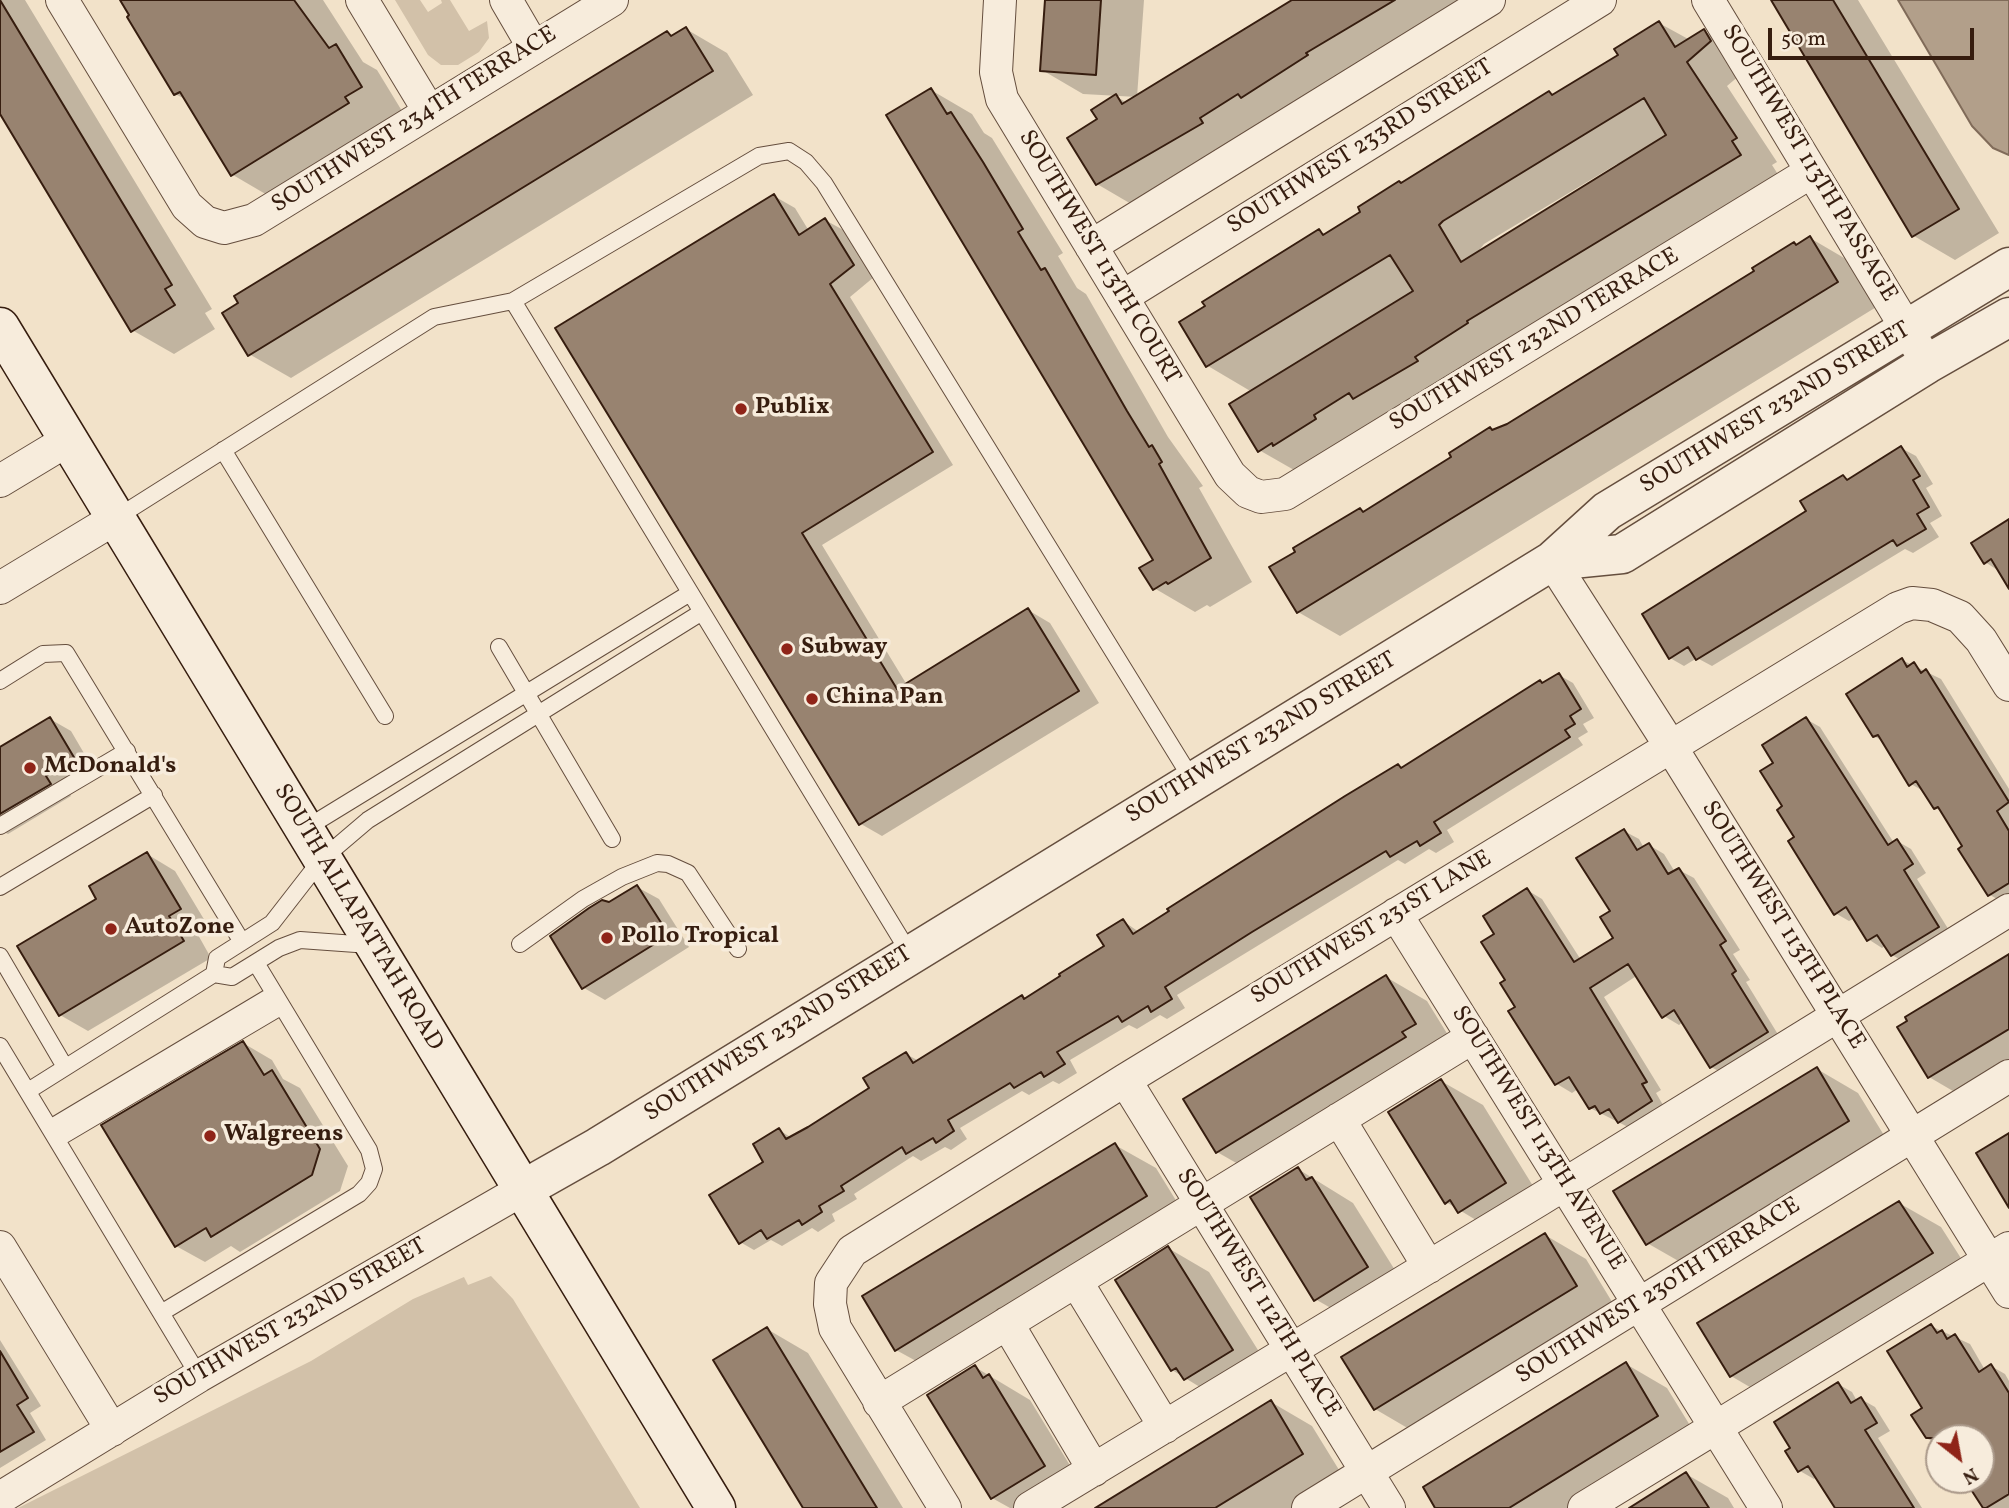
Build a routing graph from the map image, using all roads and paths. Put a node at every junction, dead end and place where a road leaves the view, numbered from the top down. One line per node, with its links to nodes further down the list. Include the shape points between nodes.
1 (62, 0): 10 (street, SOUTHWEST 234TH TERRACE, via 180,195 196,216 215,228 254,220)
2 (362, 0): 10 (street)
3 (506, 0): 9 (street)
4 (612, 0): 9 (street, SOUTHWEST 234TH TERRACE)
5 (1000, 0): 12 (street, SOUTHWEST 113TH COURT, via 997,89)
6 (1489, 0): 12 (street)
7 (1600, 0): 14 (street, SOUTHWEST 233RD STREET)
8 (1708, 0): 11 (street, SOUTHWEST 113TH PASSAGE)
9 (534, 48): 10 (street, SOUTHWEST 234TH TERRACE)
10 (429, 111)
11 (1811, 172): 18 (street, SOUTHWEST 113TH PASSAGE); 23 (street, SOUTHWEST 232ND TERRACE, via 1285,494)
12 (1091, 246): 14 (street, SOUTHWEST 113TH COURT)
13 (2009, 267): 18 (street, SOUTHWEST 232ND STREET)
14 (1122, 297): 23 (street, SOUTHWEST 113TH COURT, via 1230,475)
15 (513, 301): 21 (lane, via 434,317); 27 (lane); 37 (lane, via 759,156 789,151 806,162 824,183)
16 (2009, 317): 19 (street, SOUTHWEST 232ND STREET)
17 (0, 327): 20 (street, SOUTH ALLAPATTAH ROAD)
18 (1908, 329): 19 (street, SOUTHWEST 113TH PASSAGE); 25 (street, SOUTHWEST 232ND STREET, via 1608,511)
19 (1927, 364): 25 (street, SOUTHWEST 232ND STREET, via 1622,554)
20 (68, 440): 22 (street); 24 (street, SOUTH ALLAPATTAH ROAD)
21 (223, 450): 24 (lane); 34 (lane)
22 (0, 481)
23 (1254, 495)
24 (116, 518): 26 (street); 41 (street, SOUTH ALLAPATTAH ROAD)
25 (1552, 561): 35 (street, SOUTHWEST 113TH PLACE); 37 (street, SOUTHWEST 232ND STREET)
26 (0, 588)
27 (690, 593): 28 (lane); 32 (lane)
28 (702, 612): 33 (lane); 49 (lane)
29 (499, 647): 32 (lane)
30 (0, 681): 36 (lane, via 43,654 66,653)
31 (2009, 685): 35 (street, SOUTHWEST 231ST LANE, via 1960,617 1932,605 1912,603 1890,612)
32 (526, 694): 33 (lane); 41 (lane)
33 (538, 714): 40 (lane); 41 (lane, via 368,820)
34 (384, 716)
35 (1671, 747): 44 (street, SOUTHWEST 231ST LANE); 54 (street, SOUTHWEST 113TH PLACE)
36 (127, 751): 38 (lane); 39 (lane)
37 (1194, 781): 49 (street, SOUTHWEST 232ND STREET)
38 (153, 795): 42 (lane); 45 (lane)
39 (0, 826)
40 (612, 839)
41 (312, 845): 45 (lane, via 278,917); 47 (street, SOUTH ALLAPATTAH ROAD)
42 (0, 887)
43 (2009, 910): 54 (street)
44 (1396, 914): 55 (street, SOUTHWEST 113TH AVENUE); 59 (street, SOUTHWEST 231ST LANE)
45 (242, 942): 52 (lane, via 217,958)
46 (520, 944): 48 (lane, via 583,899 657,863 688,873)
47 (373, 945): 51 (lane, via 300,940); 65 (street, SOUTH ALLAPATTAH ROAD)
48 (737, 948)
49 (910, 954): 65 (street, SOUTHWEST 232ND STREET)
50 (0, 956): 57 (lane)
51 (256, 962): 52 (lane, via 232,977); 53 (lane)
52 (214, 974): 57 (lane)
53 (278, 1000): 62 (lane); 73 (lane, via 369,1150 372,1177 352,1199)
54 (1838, 1017): 63 (street, SOUTHWEST 113TH PLACE); 64 (street)
55 (1473, 1037): 61 (street); 64 (street, SOUTHWEST 113TH AVENUE)
56 (0, 1046): 60 (lane)
57 (65, 1067): 60 (lane)
58 (2009, 1076): 63 (street, SOUTHWEST 230TH TERRACE)
59 (1125, 1080): 66 (street, SOUTHWEST 112TH PLACE); 77 (street, SOUTHWEST 231ST LANE, via 852,1251 831,1283 830,1304 835,1328)
60 (27, 1091): 62 (lane)
61 (1339, 1119): 66 (street); 69 (street)
62 (53, 1134): 73 (lane)
63 (1912, 1136): 68 (street, SOUTHWEST 113TH PLACE); 72 (street, SOUTHWEST 230TH TERRACE)
64 (1565, 1184): 69 (street); 72 (street, SOUTHWEST 113TH AVENUE)
65 (522, 1190): 76 (street, SOUTHWEST 232ND STREET); 84 (street, SOUTH ALLAPATTAH ROAD)
66 (1200, 1203): 70 (street); 75 (street, SOUTHWEST 112TH PLACE)
67 (0, 1247): 80 (street)
68 (1999, 1254): 71 (street, SOUTHWEST 113TH PLACE); 79 (street)
69 (1429, 1267): 75 (street)
70 (1076, 1280): 74 (street); 78 (street)
71 (2009, 1292)
72 (1639, 1304): 79 (street, SOUTHWEST 113TH AVENUE); 82 (street, SOUTHWEST 230TH TERRACE)
73 (161, 1313): 76 (lane)
74 (1007, 1323): 77 (street); 81 (street)
75 (1292, 1351): 78 (street); 82 (street, SOUTHWEST 112TH PLACE)
76 (199, 1376): 80 (street, SOUTHWEST 232ND STREET)
77 (879, 1402): 85 (street)
78 (1165, 1427): 81 (street)
79 (1715, 1427): 89 (street); 90 (street, SOUTHWEST 113TH AVENUE)
80 (112, 1430): 83 (street, SOUTHWEST 232ND STREET)
81 (1094, 1470): 86 (street)
82 (1367, 1472): 87 (street, SOUTHWEST 230TH TERRACE); 88 (street, SOUTHWEST 112TH PLACE)
83 (0, 1498)
84 (716, 1508)
85 (945, 1508)
86 (1030, 1508)
87 (1308, 1508)
88 (1389, 1508)
89 (1584, 1508)
90 (1766, 1508)

